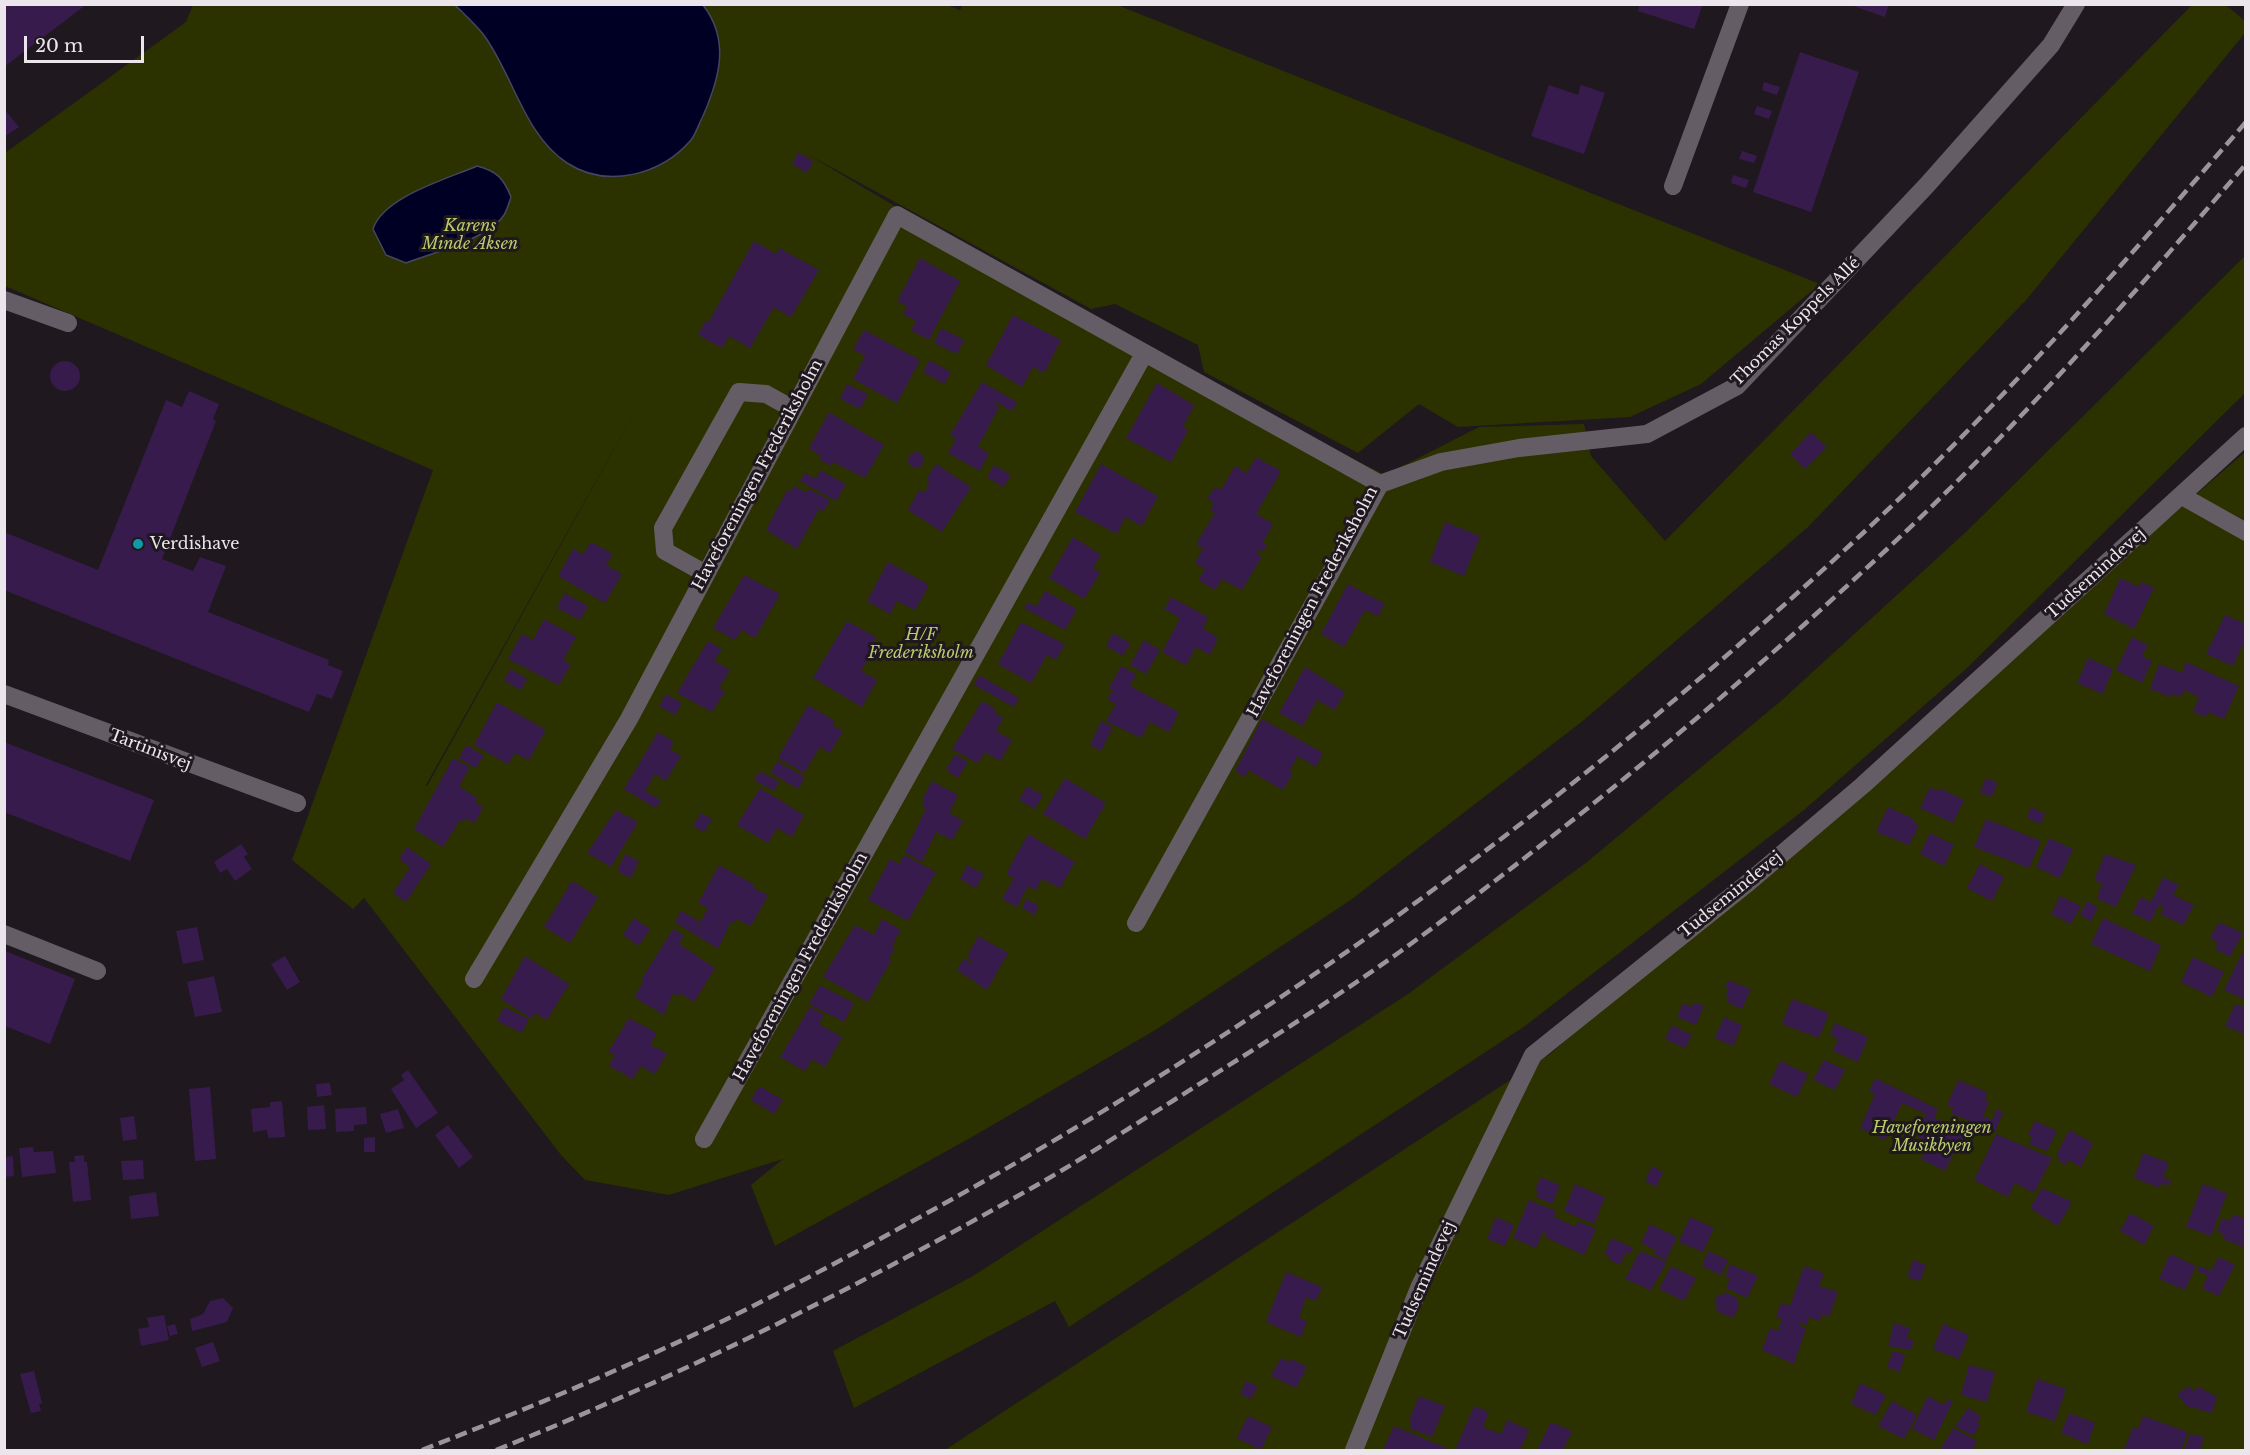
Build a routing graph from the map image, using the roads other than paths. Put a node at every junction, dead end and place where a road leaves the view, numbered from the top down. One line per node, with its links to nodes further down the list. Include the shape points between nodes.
1 (1740, 4): 3 (street)
2 (2076, 4): 9 (street, Thomas Koppels Allé, via 2051,45 1927,185 1737,386 1647,434 1519,448 1452,460)
3 (1672, 186)
4 (4, 300): 5 (street)
5 (68, 323)
6 (1144, 354): 7 (street, Haveforeningen Frederiksholm, via 897,215); 9 (street, Haveforeningen Frederiksholm); 19 (street, Haveforeningen Frederiksholm)
7 (793, 409): 12 (street, Haveforeningen Frederiksholm); 12 (street, via 766,394 739,392 663,528 665,551)
8 (2246, 436): 10 (street, Tudsemindevej)
9 (1380, 484): 15 (street, Haveforeningen Frederiksholm)
10 (2182, 496): 11 (street); 20 (street, Tudsemindevej, via 1863,785 1533,1055 1419,1288)
11 (2246, 532)
12 (706, 574): 18 (street, Haveforeningen Frederiksholm, via 629,719)
13 (4, 694): 14 (street, Tartinisvej)
14 (297, 803)
15 (1137, 923)
16 (4, 934): 17 (street)
17 (97, 971)
18 (474, 979)
19 (704, 1139)
20 (1354, 1450)

